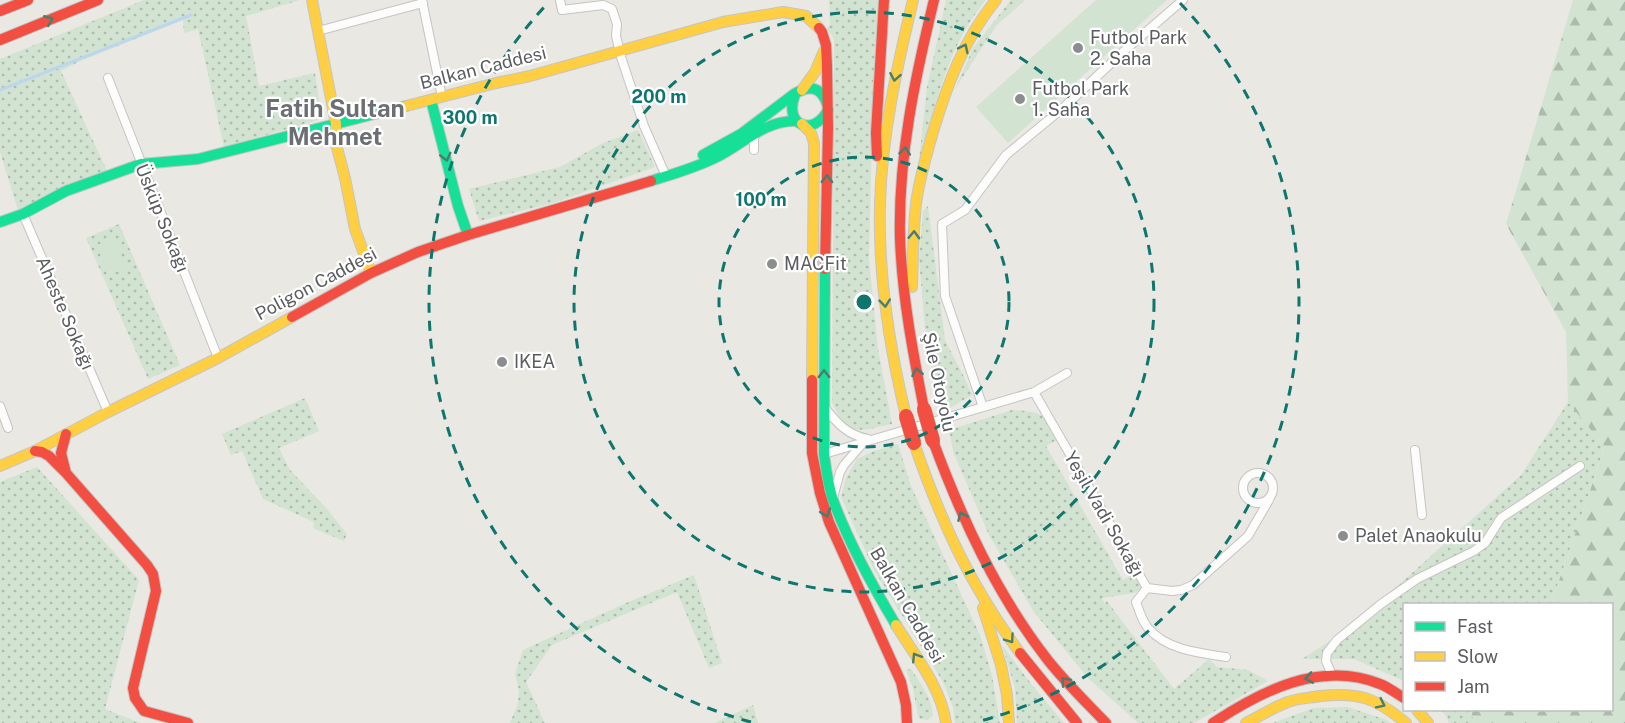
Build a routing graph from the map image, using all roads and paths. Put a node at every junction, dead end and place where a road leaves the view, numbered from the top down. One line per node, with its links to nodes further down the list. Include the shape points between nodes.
1 (28, 0): 11 (main road)
2 (98, 0): 13 (main road, one-way to 2)
3 (312, 0): 12 (main road)
4 (560, 0): 15 (street, via 562,10 603,4 612,9)
5 (884, 0): 26 (main road, via 876,133)
6 (913, 0): 26 (main road, one-way to 26, via 891,102)
7 (934, 0): 31 (main road, Şile Otoyolu, one-way to 7, via 900,236 903,165 917,72)
8 (996, 0): 31 (main road, one-way to 8, via 915,212 924,161 950,77 967,41)
9 (1184, 0): 37 (street, via 1006,155 964,210 942,225 945,296)
10 (422, 2): 12 (street); 18 (street)
11 (0, 11)
12 (318, 31): 21 (main road)
13 (0, 40)
14 (825, 45): 15 (main road, Balkan Caddesi, via 815,23 806,16 783,12 709,25); 17 (main road, via 822,60); 19 (main road, Balkan Caddesi)
15 (619, 51): 18 (main road, Balkan Caddesi); 25 (street)
16 (108, 78): 24 (street, Üsküp Sokağı)
17 (799, 91): 19 (main road, via 818,90); 20 (main road, via 790,110); 25 (main road, via 727,143)
18 (437, 99): 21 (main road, Balkan Caddesi); 29 (main road, one-way to 29, via 458,206)
19 (828, 107): 20 (main road, via 818,124); 36 (main road, Balkan Caddesi, one-way to 19)
20 (799, 123): 22 (main road, via 775,122); 44 (main road, Balkan Caddesi, via 808,129 814,143)
21 (336, 124): 24 (main road, Balkan Caddesi, via 198,159); 30 (main road, via 336,144 355,229)
22 (754, 134): 23 (street); 25 (main road, via 706,162)
23 (754, 150)
24 (141, 164): 27 (main road, Balkan Caddesi, via 66,191); 32 (street, Üsküp Sokağı)
25 (666, 176): 29 (main road, Poligon Caddesi)
26 (880, 203): 52 (main road, Şile Otoyolu, one-way to 52, bridge, via 887,321 906,416 948,535)
27 (23, 214): 28 (main road, Balkan Caddesi); 38 (street, Aheste Sokağı)
28 (0, 222)
29 (468, 235): 30 (main road, Poligon Caddesi)
30 (371, 273): 32 (main road, Poligon Caddesi)
31 (910, 335): 66 (main road, Şile Otoyolu, one-way to 31, bridge, via 1046,659 991,576 954,498 933,441)
32 (218, 358): 38 (main road, Poligon Caddesi)
33 (1067, 373): 34 (street)
34 (1034, 392): 37 (street); 51 (street, Yeşil Vadi Sokağı)
35 (0, 406): 39 (street)
36 (824, 407): 41 (street, via 846,431); 44 (main road, Balkan Caddesi)
37 (983, 407): 41 (street)
38 (108, 412): 40 (main road, Poligon Caddesi)
39 (8, 428)
40 (66, 434): 43 (main road, Poligon Caddesi); 47 (main road, via 61,453)
41 (868, 441): 44 (street); 48 (street, via 844,465)
42 (1415, 450): 50 (street)
43 (34, 451): 45 (main road, Poligon Caddesi); 47 (main road, via 49,456)
44 (818, 455): 48 (main road, Balkan Caddesi); 56 (main road, Balkan Caddesi, one-way to 56, via 817,487 829,522 892,661)
45 (0, 466)
46 (1580, 466): 54 (street, via 1501,518 1485,543 1474,551 1417,579 1337,640 1327,653)
47 (66, 473): 59 (main road, via 153,574 156,591 136,672 135,698 144,711)
48 (833, 499): 57 (main road, Balkan Caddesi, one-way to 48, via 869,581)
49 (1269, 500): 51 (street, Yeşil Vadi Sokağı, via 1248,536 1193,585 1172,591)
50 (1422, 515)
51 (1147, 588): 53 (street, via 1136,602 1146,627 1165,642 1188,651)
52 (978, 591): 64 (main road, via 1000,665); 65 (main road, Şile Otoyolu, one-way to 65, via 1010,640)
53 (1226, 657)
54 (1332, 675): 55 (main road, via 1373,681); 67 (main road, one-way to 67, via 1276,687)
55 (1403, 697)
56 (906, 705): 60 (main road); 61 (main road)
57 (944, 708): 62 (main road); 63 (main road, Balkan Caddesi)
58 (1418, 711): 70 (main road)
59 (188, 723)
60 (907, 723)
61 (916, 723)
62 (934, 723)
63 (946, 723)
64 (1009, 723)
65 (1077, 723)
66 (1106, 723)
67 (1213, 723)
68 (1246, 723): 69 (main road, one-way to 69, via 1288,702 1343,694 1370,699)
69 (1406, 723)
70 (1428, 723)

